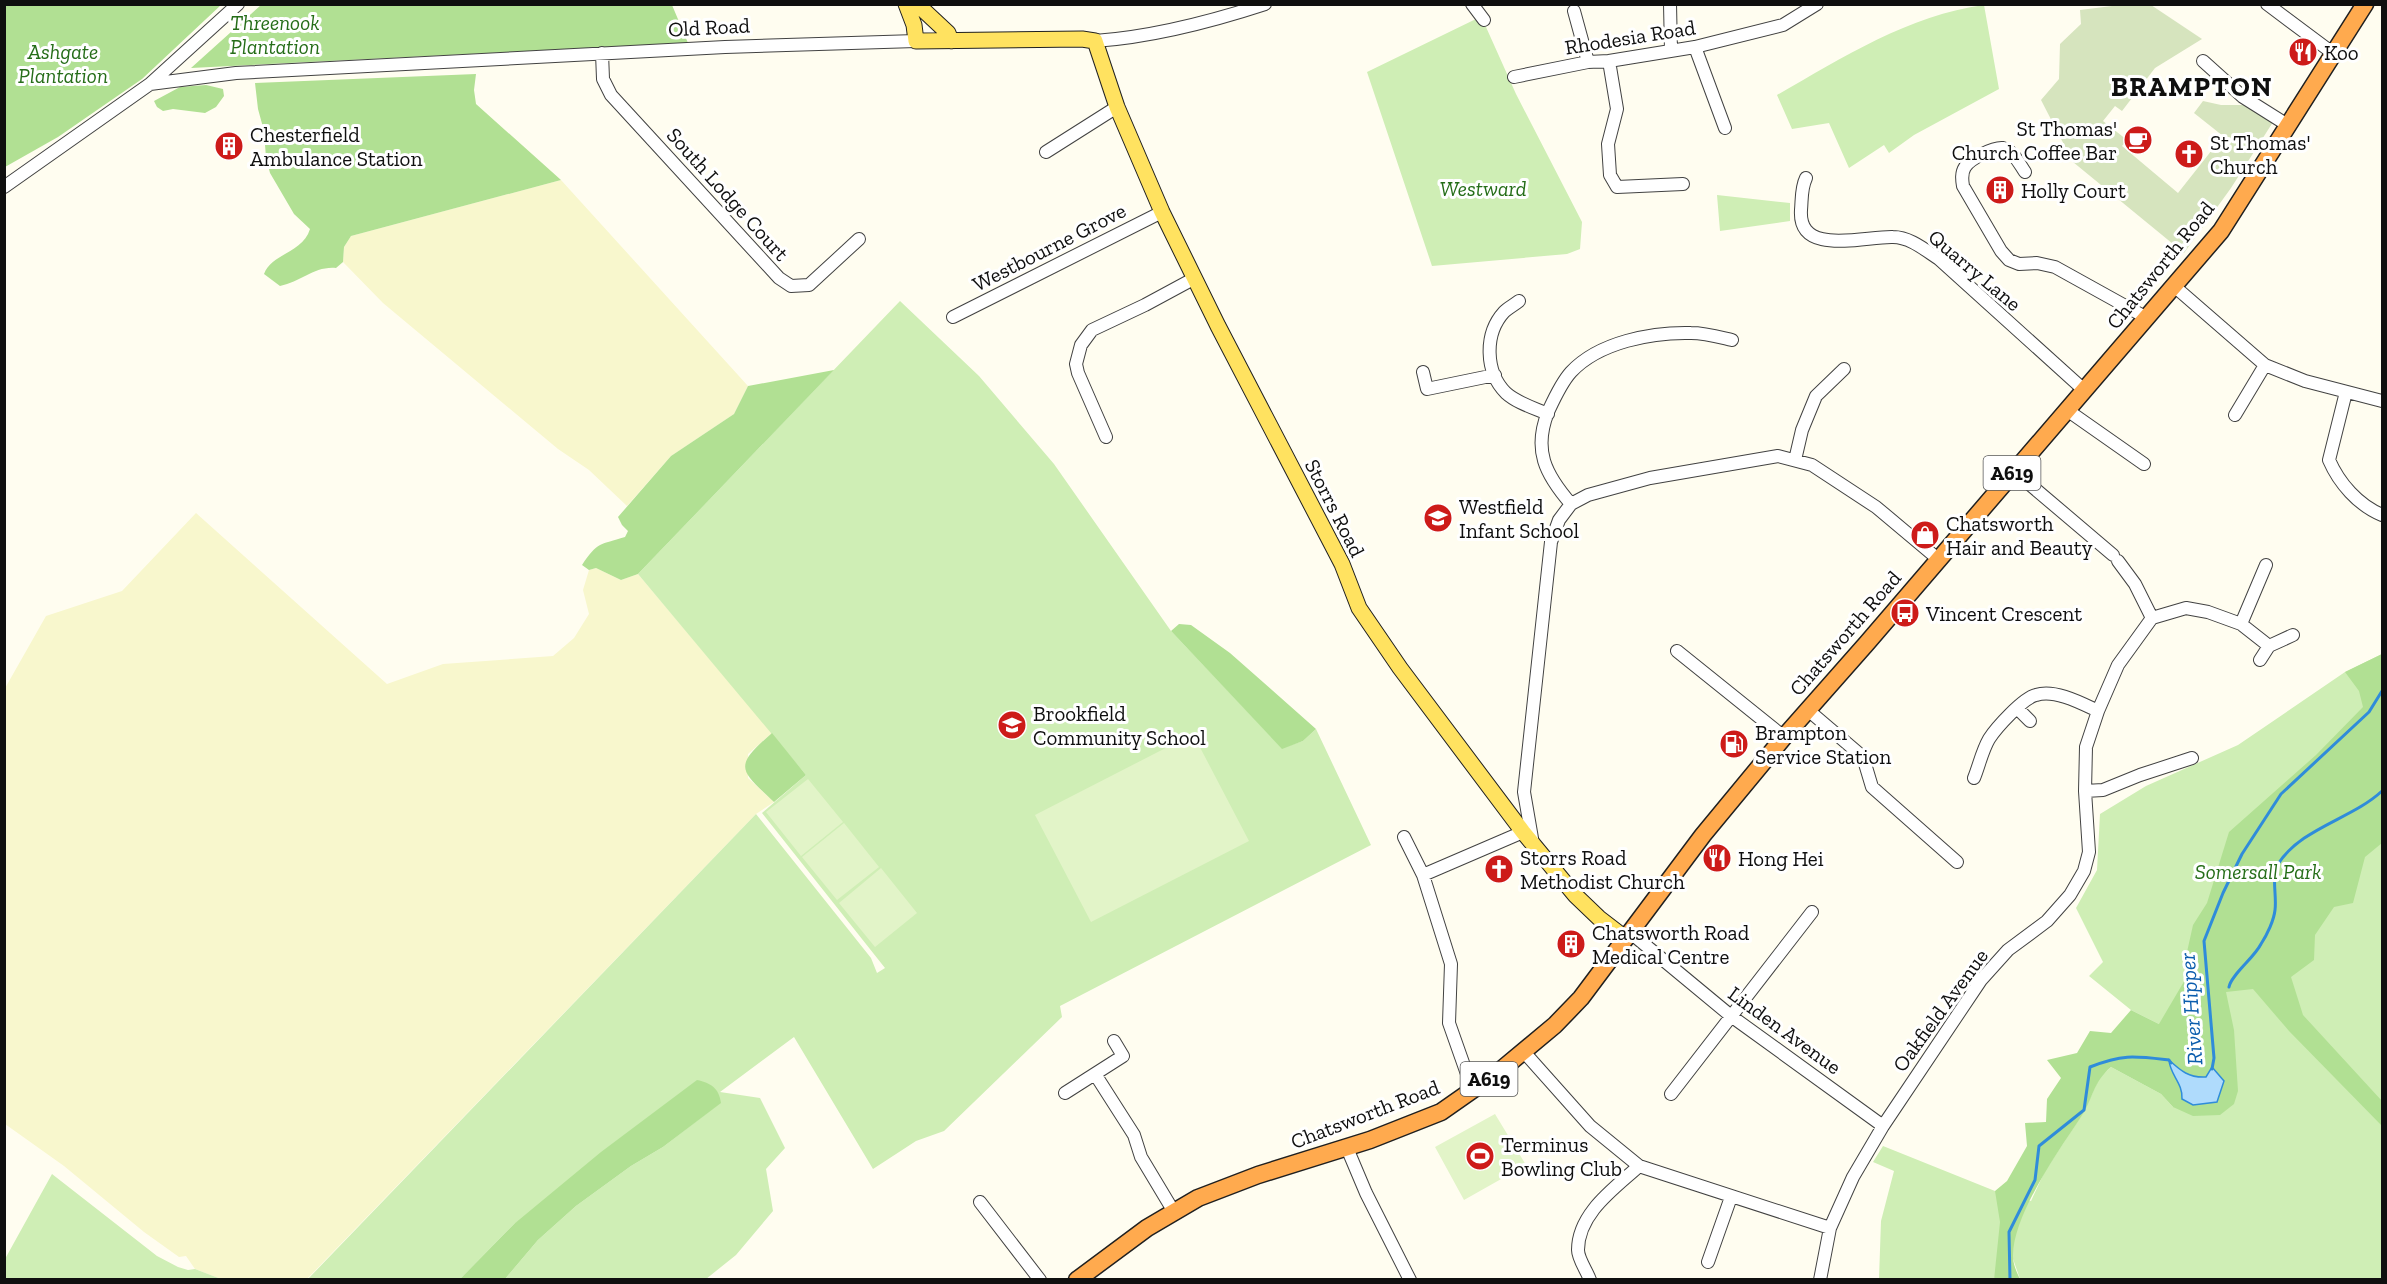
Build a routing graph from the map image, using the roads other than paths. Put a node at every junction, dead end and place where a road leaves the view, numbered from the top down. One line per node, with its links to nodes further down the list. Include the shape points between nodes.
1 (238, 4): 23 (street)
2 (906, 4): 12 (main road)
3 (917, 4): 13 (main road, via 948,33)
4 (1265, 4): 14 (street, Old Road, via 1153,33)
5 (1472, 4): 11 (street)
6 (1670, 4): 16 (street)
7 (1817, 4): 15 (street, Rhodesia Road, via 1783,25)
8 (2267, 4): 18 (street)
9 (2365, 4): 18 (highway, Chatsworth Road / A619)
10 (1574, 11): 21 (street)
11 (1484, 20)
12 (916, 41): 13 (main road, Old Road); 17 (street, Old Road)
13 (951, 41): 14 (main road, Old Road)
14 (1095, 41): 24 (main road, Storrs Road)
15 (1695, 47): 16 (street, Rhodesia Road); 26 (street)
16 (1671, 51): 19 (street, Rhodesia Road)
17 (602, 53): 23 (street, Old Road, via 236,73); 33 (street, South Lodge Court, via 603,80 611,95 779,278 791,286 809,285)
18 (2334, 54): 25 (highway, Chatsworth Road / A619)
19 (1609, 61): 21 (street, Rhodesia Road); 30 (street, via 1617,109 1608,144 1610,175 1617,187)
20 (2203, 61): 25 (street, via 2243,97)
21 (1588, 63): 22 (street, Rhodesia Road)
22 (1514, 77)
23 (150, 84): 31 (street)
24 (1117, 107): 27 (street); 32 (main road, Storrs Road)
25 (2289, 126): 35 (highway, Chatsworth Road / A619, via 2221,231)
26 (1725, 128)
27 (1046, 152)
28 (2025, 172): 38 (street, via 2004,148 1965,167 1963,186 2001,251 2019,264 2055,267)
29 (1806, 178): 44 (street, Quarry Lane, via 1800,222 1806,232 1821,240 1895,236 1915,243 1939,259)
30 (1683, 184)
31 (4, 187)
32 (1162, 212): 34 (main road, Storrs Road); 37 (street, Westbourne Grove)
33 (859, 239)
34 (1195, 278): 50 (street, via 1092,330 1080,345 1078,373); 73 (main road, Storrs Road, via 1342,564 1359,608)
35 (2174, 286): 38 (highway, Chatsworth Road / A619); 40 (street)
36 (1519, 301): 43 (street, via 1504,313 1492,331 1488,357)
37 (953, 317)
38 (2147, 318): 44 (highway, Chatsworth Road / A619)
39 (1732, 340): 48 (street, via 1693,333 1649,336 1601,351 1572,372)
40 (2265, 365): 45 (street); 49 (street)
41 (1844, 369): 51 (street, via 1816,396)
42 (1423, 372): 43 (street, via 1427,389)
43 (1495, 375): 48 (street, via 1508,395)
44 (2084, 390): 47 (highway, Chatsworth Road / A619)
45 (2346, 392): 46 (street); 55 (street, via 2329,460 2343,485)
46 (2382, 401)
47 (2067, 410): 52 (street); 53 (highway, Chatsworth Road / A619)
48 (1548, 414): 54 (street, via 1540,438 1541,456 1556,488)
49 (2235, 415)
50 (1106, 437)
51 (1795, 460): 54 (street, via 1778,456 1650,478 1588,495); 56 (street, via 1812,465 1876,507)
52 (2144, 464)
53 (2014, 471): 56 (highway, Chatsworth Road / A619); 58 (street, via 2115,558 2135,584)
54 (1571, 504): 73 (street, via 1559,520 1551,542 1524,792)
55 (2382, 515)
56 (1938, 560): 65 (highway, Chatsworth Road / A619)
57 (2266, 565): 59 (street)
58 (2152, 618): 59 (street, via 2186,608); 66 (street, Oakfield Avenue, via 2118,665)
59 (2241, 624): 61 (street)
60 (2293, 635): 61 (street)
61 (2269, 646): 63 (street)
62 (1677, 651): 68 (street)
63 (2260, 660)
64 (2017, 708): 66 (street, via 2037,694 2062,697); 67 (street); 70 (street, via 1987,741)
65 (1808, 710): 68 (highway, Chatsworth Road / A619); 74 (street, via 1863,756 1872,787)
66 (2097, 711): 71 (street, Oakfield Avenue, via 2086,747)
67 (2030, 722)
68 (1784, 737): 77 (highway, Chatsworth Road / A619, via 1703,835)
69 (2192, 758): 71 (street, via 2103,790)
70 (1974, 778)
71 (2085, 791): 85 (street, Oakfield Avenue, via 2089,852 2070,895 2048,921 2008,950 1981,980)
72 (1404, 837): 75 (street)
73 (1528, 838): 75 (street); 77 (main road, Storrs Road, via 1575,895 1599,918)
74 (1957, 862)
75 (1424, 875): 82 (street, via 1450,964 1449,1023)
76 (1812, 912): 78 (street)
77 (1631, 939): 78 (street, Linden Avenue); 80 (highway, Chatsworth Road / A619, via 1581,998)
78 (1731, 1016): 84 (street); 85 (street, Linden Avenue)
79 (1114, 1041): 81 (street, via 1124,1056)
80 (1524, 1052): 82 (highway, Chatsworth Road / A619); 87 (street, via 1590,1126)
81 (1095, 1074): 83 (street); 90 (street, via 1134,1135 1141,1157)
82 (1473, 1091): 86 (highway, Chatsworth Road / A619, via 1441,1112)
83 (1065, 1093)
84 (1671, 1094)
85 (1883, 1126): 91 (street, Oakfield Avenue)
86 (1347, 1148): 90 (highway, Chatsworth Road / A619, via 1258,1175); 95 (street)
87 (1639, 1166): 88 (street); 96 (street, via 1602,1200 1582,1226 1578,1251)
88 (1731, 1197): 91 (street); 92 (street)
89 (980, 1202): 93 (street)
90 (1174, 1212): 94 (highway, Chatsworth Road / A619)
91 (1830, 1228): 97 (street, Oakfield Avenue)
92 (1707, 1262)
93 (1040, 1280)
94 (1077, 1280)
95 (1410, 1280)
96 (1590, 1280)
97 (1820, 1280)

